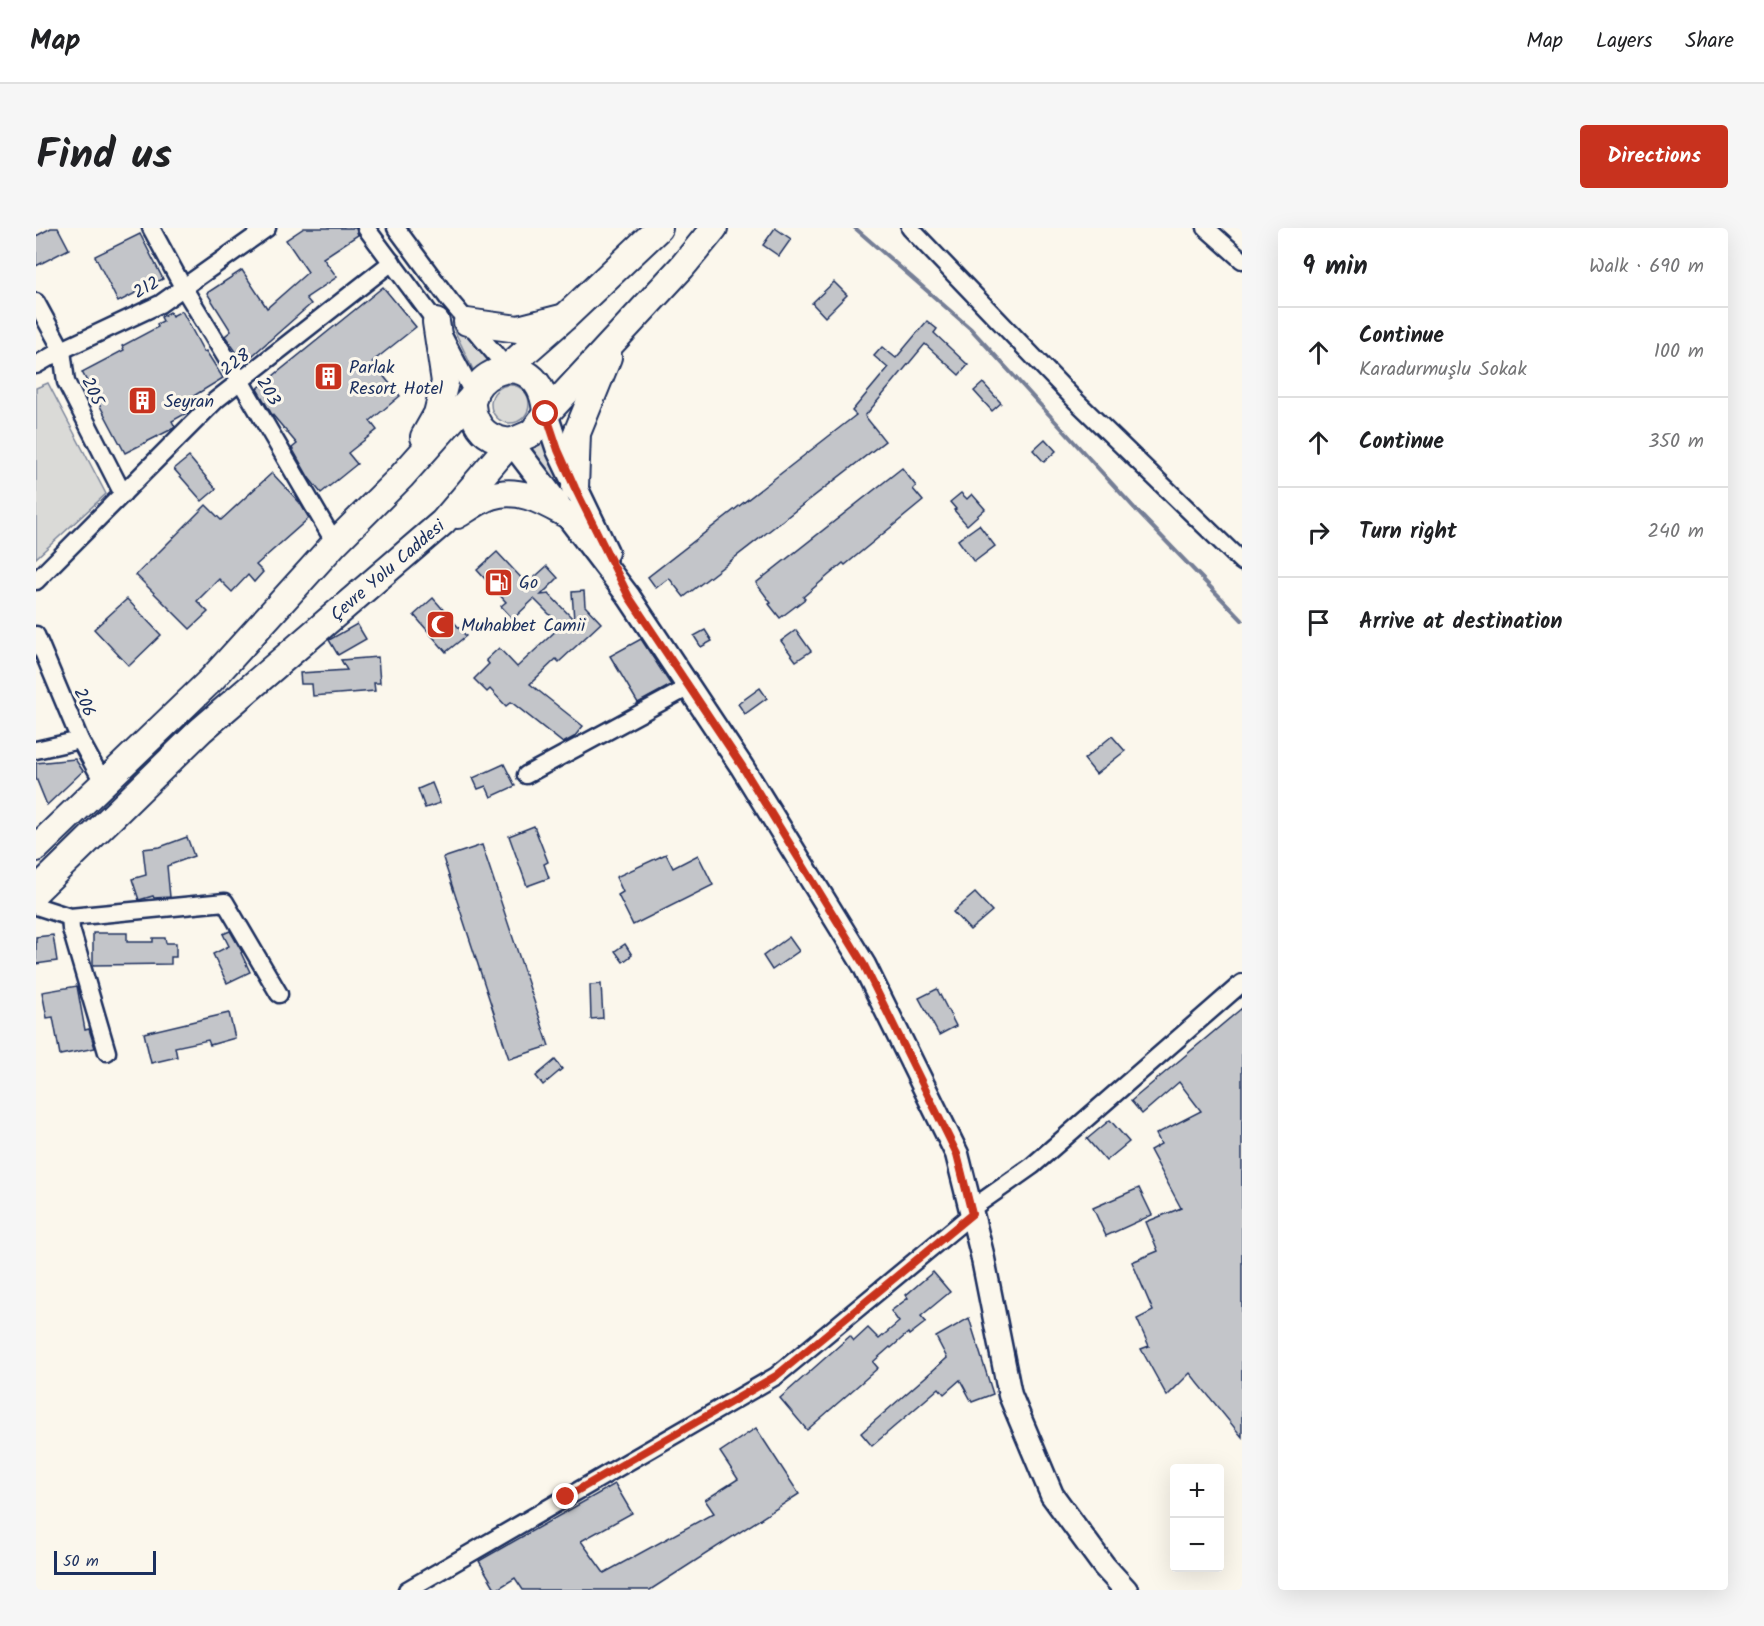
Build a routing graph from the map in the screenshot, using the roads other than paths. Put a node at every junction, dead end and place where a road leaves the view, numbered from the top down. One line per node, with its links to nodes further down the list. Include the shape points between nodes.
1 (151, 228): 11 (street, 203)
2 (267, 228): 11 (street, 212)
3 (366, 228): 10 (street)
4 (396, 228): 15 (street)
5 (658, 228): 13 (highway)
6 (714, 228): 16 (highway, Çevre Yolu Caddesi)
7 (910, 228): 30 (street, via 1076,400)
8 (1206, 228): 9 (street)
9 (1242, 260)
10 (392, 262): 14 (street); 20 (street, 228)
11 (183, 287): 17 (street, 212, via 160,304); 20 (street, 203)
12 (36, 302): 17 (street, 205)
13 (564, 318): 15 (highway, via 518,329); 19 (highway)
14 (436, 322): 21 (street); 24 (highway, via 445,382 437,414)
15 (467, 322): 19 (street)
16 (614, 341): 22 (highway, Çevre Yolu Caddesi); 25 (highway, via 577,433)
17 (62, 350): 18 (street, 212); 26 (street, 205, via 66,382)
18 (36, 365)
19 (507, 368): 21 (highway, via 488,376); 22 (highway, via 534,379 542,389)
20 (242, 382): 26 (street, 228, via 216,400); 29 (street, 203)
21 (474, 395): 23 (highway, via 472,407 480,428 500,441); 24 (highway)
22 (546, 414): 23 (highway, Çevre Yolu Caddesi, via 532,433); 25 (main road)
23 (511, 442): 27 (main road); 28 (highway, Çevre Yolu Caddesi)
24 (401, 477): 29 (highway)
25 (575, 488): 32 (main road)
26 (123, 494): 31 (street, 228)
27 (564, 513): 28 (highway, via 537,498 510,494 492,496); 32 (main road)
28 (443, 522): 40 (highway, Çevre Yolu Caddesi, via 201,730)
29 (335, 543): 38 (highway, via 211,680)
30 (1242, 562)
31 (36, 581)
32 (629, 597): 34 (main road)
33 (36, 635): 35 (street, 206)
34 (689, 687): 37 (street); 46 (main road, via 864,965 957,1154)
35 (80, 740): 36 (street); 38 (street, 206)
36 (36, 750)
37 (526, 775)
38 (103, 782): 39 (highway)
39 (36, 848)
40 (36, 891)
41 (36, 906): 42 (street)
42 (70, 917): 44 (street, via 225,902); 45 (street)
43 (1242, 983): 46 (street, via 1032,1166)
44 (279, 994)
45 (106, 1052)
46 (971, 1211): 47 (street, via 776,1376); 48 (main road, via 1010,1395 1052,1495)
47 (408, 1590)
48 (1126, 1590)

